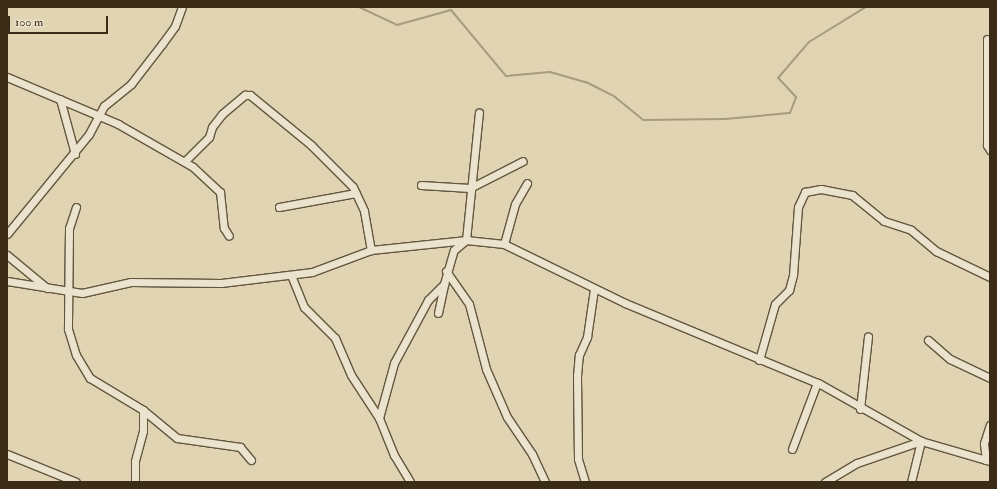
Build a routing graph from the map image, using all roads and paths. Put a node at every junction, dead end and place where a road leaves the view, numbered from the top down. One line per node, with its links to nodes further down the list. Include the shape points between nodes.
1 (182, 7): 6 (street, via 175,26 162,44 131,84 104,106)
2 (987, 39): 7 (street, via 987,145)
3 (7, 77): 4 (street)
4 (60, 99): 6 (street); 8 (street)
5 (479, 113): 13 (street)
6 (98, 116): 8 (street); 9 (street, via 118,124)
7 (990, 150)
8 (75, 154): 17 (street)
9 (185, 161): 14 (street, via 209,137 215,122 247,94 311,145); 18 (street, via 217,188 222,199 224,228)
10 (523, 162): 13 (street)
11 (527, 183): 20 (street, via 515,204)
12 (421, 185): 13 (street)
13 (470, 188): 19 (street)
14 (356, 193): 16 (street); 21 (street, via 364,211 366,237)
15 (76, 206): 30 (street, via 69,228)
16 (279, 207)
17 (7, 234)
18 (229, 236)
19 (466, 240): 20 (street); 21 (street); 23 (street, via 458,244)
20 (504, 244): 29 (street)
21 (371, 250): 24 (street, via 321,270)
22 (7, 255): 28 (street)
23 (446, 271): 27 (street); 49 (street, via 469,304 486,369 507,417 532,454)
24 (291, 276): 30 (street, via 221,283 131,282 94,292); 39 (street, via 300,300 335,338 356,385)
25 (990, 277): 34 (street, via 936,251 911,230 884,220 852,196 821,189 804,192 798,207 793,275 789,290 775,304)
26 (7, 281): 28 (street)
27 (444, 284): 31 (street); 39 (street, via 428,300 394,363)
28 (48, 288): 30 (street)
29 (594, 289): 34 (street); 50 (street, via 587,337 578,355 577,376 578,459)
30 (66, 293): 38 (street, via 72,344 85,372)
31 (438, 313)
32 (868, 336): 37 (street)
33 (928, 340): 35 (street, via 950,359)
34 (759, 360): 36 (street)
35 (990, 378)
36 (817, 383): 37 (street); 42 (street)
37 (860, 409): 41 (street)
38 (143, 410): 44 (street, via 177,438 240,447); 47 (street, via 143,431 136,457)
39 (379, 418): 48 (street, via 394,455)
40 (990, 425): 45 (street, via 984,443)
41 (921, 441): 45 (street); 51 (street, via 857,463); 52 (street)
42 (792, 448)
43 (7, 454): 46 (street)
44 (251, 460)
45 (988, 460)
46 (76, 482)
47 (135, 482)
48 (410, 482)
49 (545, 482)
50 (585, 482)
51 (825, 482)
52 (911, 482)

